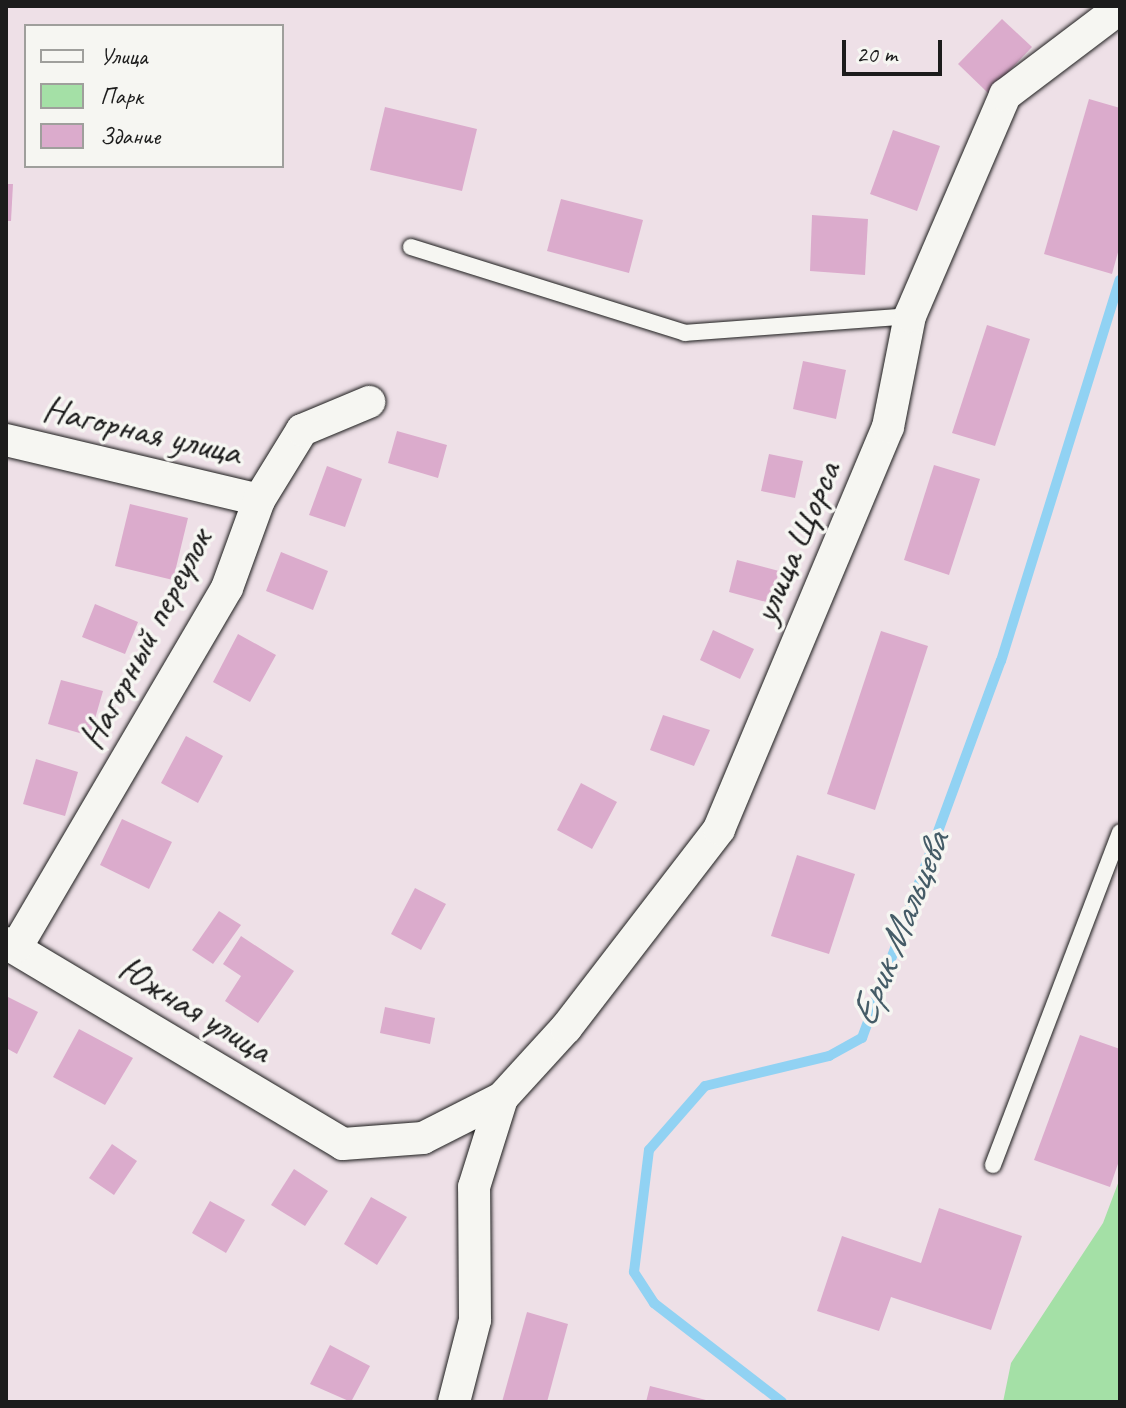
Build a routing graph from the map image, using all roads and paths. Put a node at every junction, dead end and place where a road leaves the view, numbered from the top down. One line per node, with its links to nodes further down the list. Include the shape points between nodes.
1 (1120, 8): 3 (street, улица Щорса, via 1005,95)
2 (411, 247): 3 (lane, via 685,333)
3 (910, 316): 9 (street, улица Щорса, via 888,427 719,829 566,1028)
4 (369, 402): 6 (street, Нагорный переулок, via 302,430)
5 (6, 440): 6 (street, Нагорная улица)
6 (259, 500): 8 (street, Нагорный переулок, via 227,588)
7 (1120, 832): 11 (lane)
8 (12, 945): 10 (street, Южная улица)
9 (502, 1098): 10 (street, улица Щорса, via 423,1138); 12 (street, улица Щорса, via 474,1187 475,1320)
10 (343, 1144)
11 (993, 1165)
12 (454, 1402)

